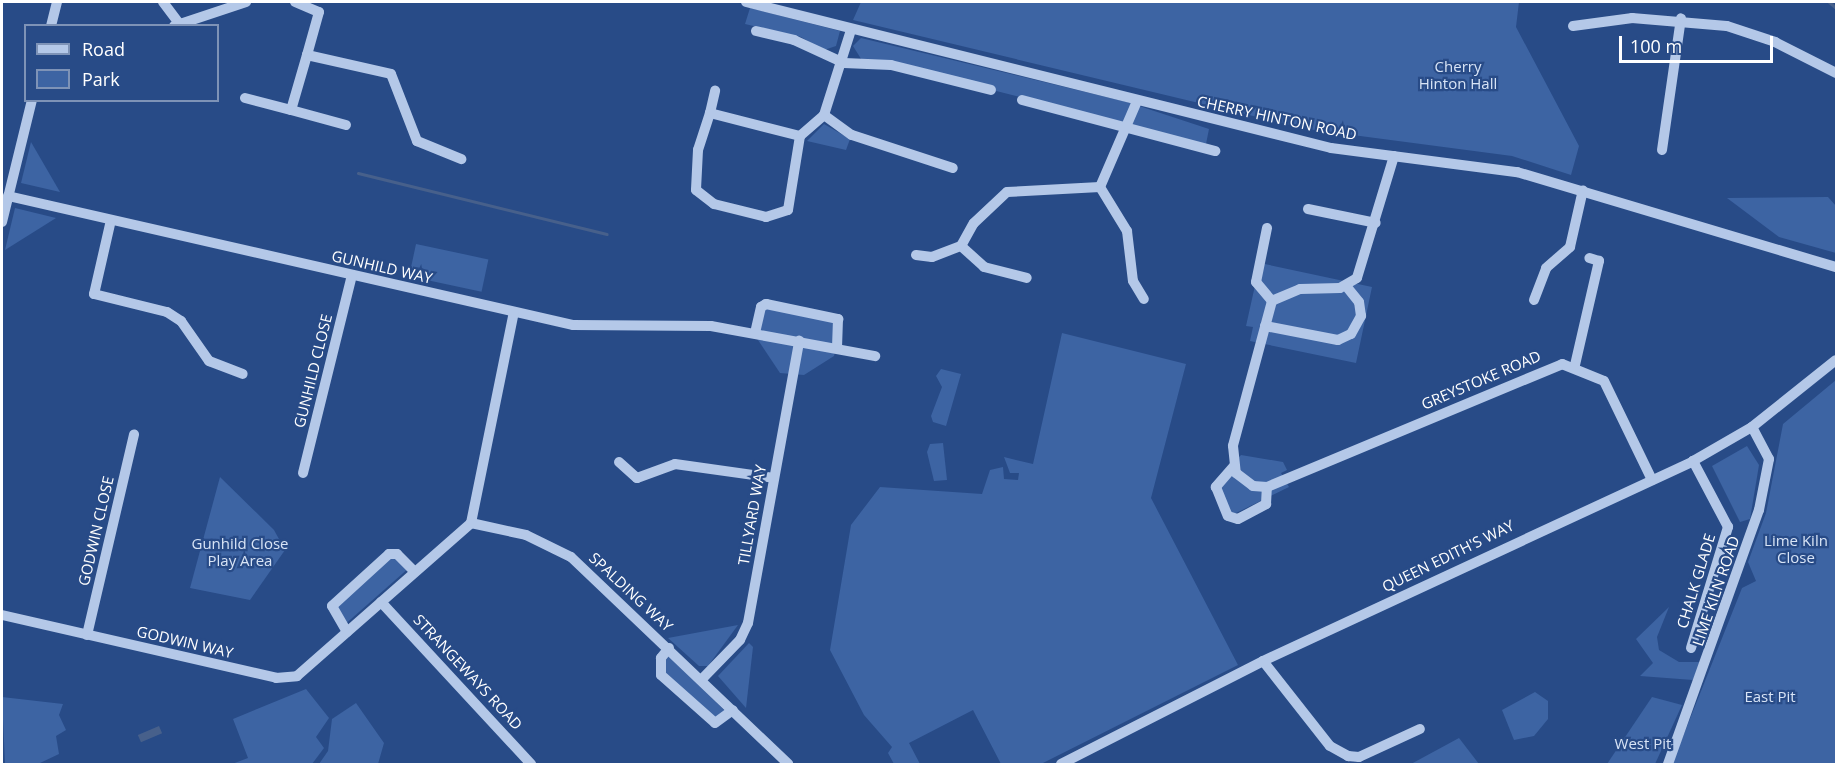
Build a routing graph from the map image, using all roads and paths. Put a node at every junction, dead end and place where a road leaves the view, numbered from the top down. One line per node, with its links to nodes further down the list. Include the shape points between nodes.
1 (57, 2): 9 (street)
2 (163, 2): 10 (street)
3 (246, 2): 10 (street)
4 (295, 2): 7 (street)
5 (746, 2): 6 (street, CHERRY HINTON ROAD)
6 (767, 4): 12 (street, CHERRY HINTON ROAD)
7 (321, 7): 14 (street)
8 (1681, 18): 11 (street); 16 (street, via 1775,42); 29 (street)
9 (52, 24)
10 (176, 24)
11 (1573, 26)
12 (851, 30): 15 (street); 21 (street, CHERRY HINTON ROAD)
13 (756, 31): 15 (street, via 794,40)
14 (307, 55): 23 (street); 32 (street, via 391,74 417,141)
15 (844, 63): 17 (street, via 891,64); 25 (street)
16 (1836, 73)
17 (991, 90)
18 (715, 91): 24 (street)
19 (244, 98): 23 (street)
20 (1022, 100): 27 (street)
21 (1137, 101): 27 (street); 31 (street, CHERRY HINTON ROAD, via 1331,148)
22 (32, 102): 36 (street)
23 (291, 110): 26 (street)
24 (710, 112): 28 (street); 28 (street, via 693,176 701,196 714,204 766,216 788,210)
25 (824, 115): 28 (street); 33 (street, via 852,135)
26 (346, 125)
27 (1126, 130): 30 (street); 34 (street)
28 (800, 136)
29 (1662, 150)
30 (1215, 151)
31 (1394, 156): 35 (street, CHERRY HINTON ROAD, via 1491,167); 40 (street)
32 (461, 159)
33 (953, 168)
34 (1100, 187): 42 (street, via 1008,192 974,223); 50 (street, via 1127,231 1133,281)
35 (1583, 190): 45 (street, CHERRY HINTON ROAD); 49 (street, via 1570,248 1546,268)
36 (8, 196): 38 (street, GUNHILD WAY); 39 (street)
37 (1308, 209): 40 (street)
38 (111, 220): 46 (street, GUNHILD WAY); 60 (street, via 94,294 167,312 181,321 209,361)
39 (2, 222)
40 (1376, 223): 48 (street, via 1364,267)
41 (1267, 228): 51 (street, via 1256,282)
42 (961, 246): 43 (street, via 932,257); 47 (street, via 984,267)
43 (916, 255)
44 (1589, 258): 59 (street, via 1599,261)
45 (1836, 267)
46 (352, 275): 52 (street, GUNHILD WAY); 66 (street, GUNHILD CLOSE)
47 (1027, 278)
48 (1346, 286): 51 (street, via 1300,289); 53 (street, via 1359,302 1361,316 1351,334 1338,339)
49 (1533, 294)
50 (1144, 299)
51 (1272, 301): 53 (street)
52 (514, 312): 54 (street, GUNHILD WAY, via 573,325 711,326); 70 (street)
53 (1265, 326): 65 (street, via 1233,446)
54 (755, 333): 55 (street, GUNHILD WAY); 56 (street, via 761,306 766,304 838,319)
55 (799, 341): 56 (street, GUNHILD WAY); 67 (street, TILLYARD WAY)
56 (837, 348): 57 (street, GUNHILD WAY)
57 (875, 356)
58 (1836, 360): 61 (street, QUEEN EDITH'S WAY)
59 (1575, 365): 68 (street, via 1604,381 1615,395); 69 (street, GREYSTOKE ROAD, via 1544,369)
60 (243, 374)
61 (1752, 427): 63 (street, QUEEN EDITH'S WAY); 85 (street, LIME KILN ROAD, via 1769,459 1759,510)
62 (134, 434): 75 (street, GODWIN CLOSE)
63 (1693, 461): 68 (street, QUEEN EDITH'S WAY); 77 (street, CHALK GLADE, via 1728,527)
64 (619, 462): 67 (street, via 638,478 675,464)
65 (1234, 466): 69 (street, via 1244,481); 69 (street, via 1220,476 1216,487 1228,516 1238,519 1266,504)
66 (303, 473)
67 (774, 478): 79 (street, TILLYARD WAY, via 748,623 740,640)
68 (1652, 480): 78 (street, QUEEN EDITH'S WAY)
69 (1267, 487)
70 (471, 523): 71 (street, GODWIN WAY); 76 (street, SPALDING WAY, via 526,535 571,557)
71 (415, 572): 72 (street, GODWIN WAY); 74 (street, via 397,554 389,554 332,606)
72 (381, 602): 74 (street, GODWIN WAY); 82 (street, STRANGEWAYS ROAD)
73 (2, 615): 75 (street, GODWIN WAY)
74 (347, 632): 75 (street, GODWIN WAY, via 288,679)
75 (87, 635)
76 (669, 648): 79 (street, SPALDING WAY); 80 (street, SPALDING WAY, via 661,658 661,675 715,723)
77 (1691, 648)
78 (1263, 661): 81 (street, via 1329,746 1348,756 1359,758); 84 (street, QUEEN EDITH'S WAY)
79 (703, 678): 80 (street, SPALDING WAY)
80 (733, 710): 83 (street, SPALDING WAY)
81 (1420, 729)
82 (531, 765)
83 (788, 765)
84 (1061, 765)
85 (1668, 765)

